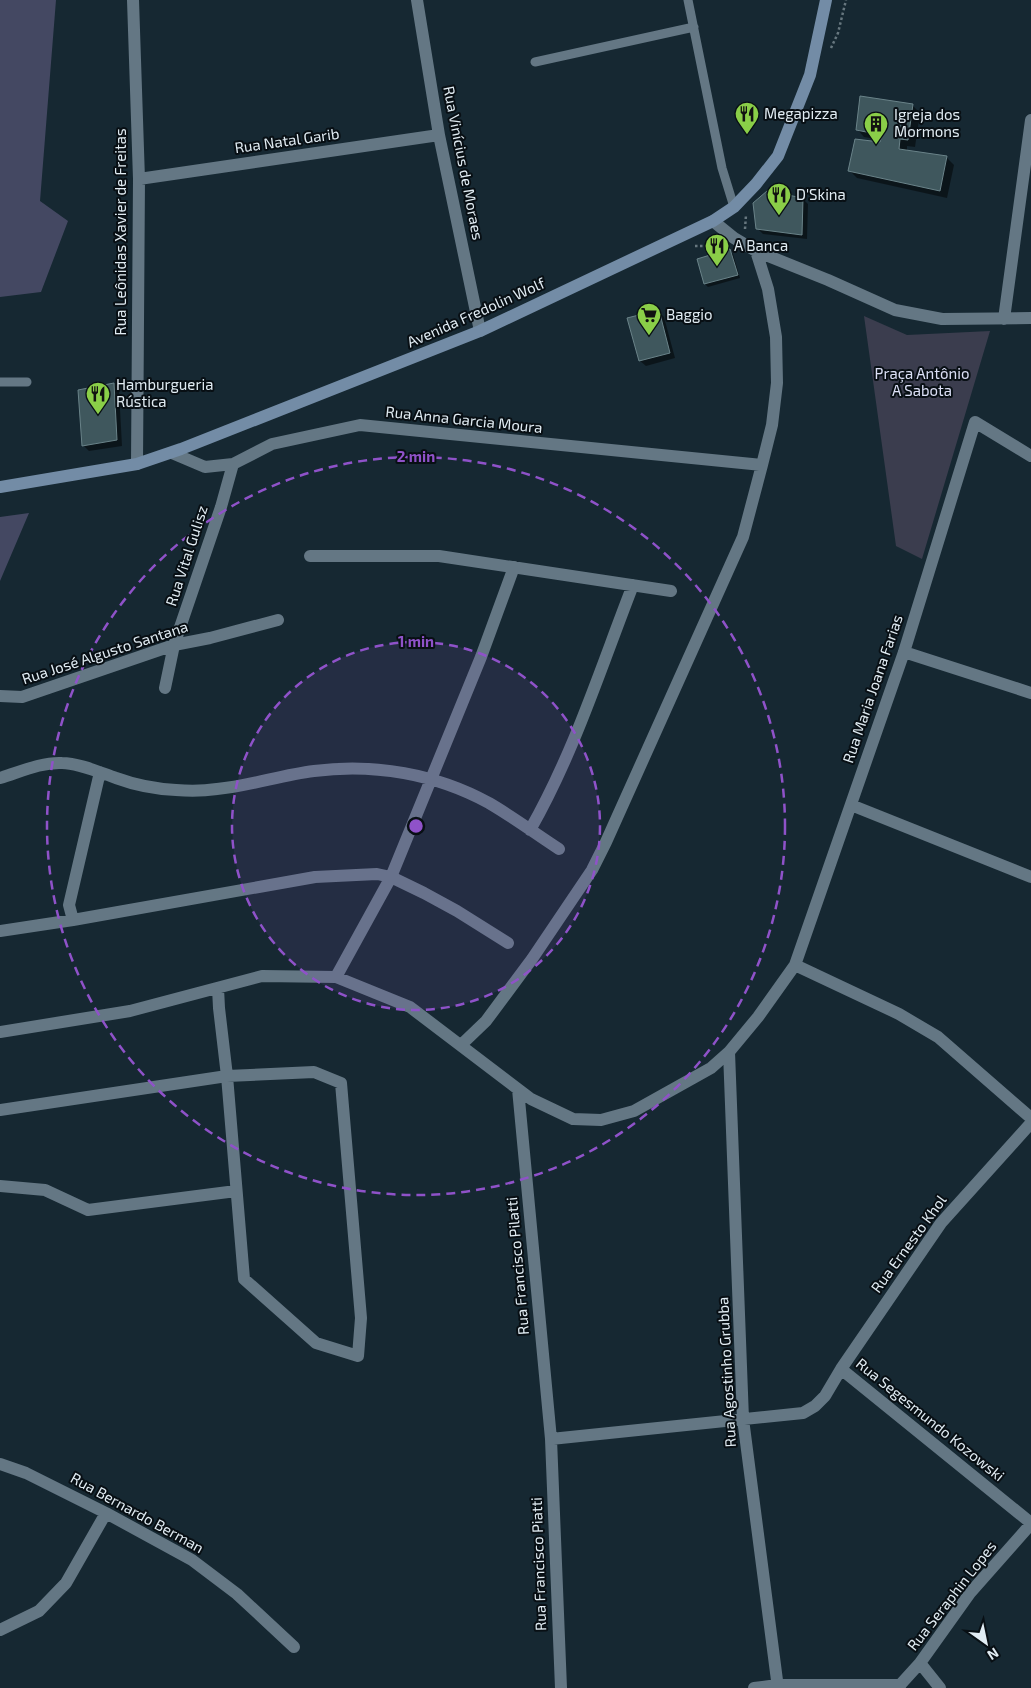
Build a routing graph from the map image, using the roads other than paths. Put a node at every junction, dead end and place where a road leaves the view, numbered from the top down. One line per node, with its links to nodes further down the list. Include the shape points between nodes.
1 (133, 0): 10 (street, Rua Leônidas Xavier de Freitas)
2 (417, 0): 8 (street, Rua Vinícius de Moraes)
3 (688, 0): 5 (lane)
4 (826, 0): 11 (main road, Avenida Fredolin Wolf, via 810,75 778,156)
5 (694, 27): 6 (lane); 11 (lane, via 722,168)
6 (535, 62)
7 (1031, 120): 9 (street)
8 (439, 135): 10 (street, Rua Natal Garib); 16 (street, Rua Vinícius de Moraes)
9 (1028, 154): 15 (street)
10 (139, 179): 21 (street, Rua Leônidas Xavier de Freitas)
11 (734, 207): 12 (main road, Avenida Fredolin Wolf)
12 (714, 221): 13 (street); 16 (main road, Avenida Fredolin Wolf)
13 (756, 252): 15 (street, via 895,310 942,319); 23 (street, via 768,290 776,337 777,383 772,425)
14 (1031, 318): 15 (street)
15 (1004, 319)
16 (480, 331): 19 (main road, Avenida Fredolin Wolf)
17 (0, 382): 18 (lane)
18 (27, 382)
19 (172, 453): 21 (main road, Avenida Fredolin Wolf); 22 (street, Rua Anna Garcia Moura, via 205,467)
20 (1031, 456): 31 (street, Rua Maria Joana Farias, via 975,422)
21 (137, 464): 24 (main road, Avenida Fredolin Wolf)
22 (232, 464): 23 (street, Rua Anna Garcia Moura, via 272,444 360,426); 30 (street, Rua Vital Gulisz, via 221,507)
23 (762, 465): 50 (street, via 743,537 592,870 486,1021)
24 (0, 487)
25 (310, 556): 26 (street, via 439,556)
26 (514, 567): 27 (street); 37 (street)
27 (633, 585): 28 (street); 39 (street, via 567,757)
28 (671, 591)
29 (278, 620): 30 (street, Rua José Algusto Santana)
30 (174, 646): 32 (street, Rua Vital Gulisz); 34 (street, Rua José Algusto Santana, via 22,697)
31 (904, 652): 33 (street); 38 (street, Rua Maria Joana Farias)
32 (165, 688)
33 (1031, 694)
34 (0, 696)
35 (100, 772): 36 (street, via 64,763 46,764); 37 (street, via 136,784 195,791 337,769 384,770); 43 (street, via 69,905)
36 (0, 778)
37 (430, 779): 39 (street, via 489,803); 41 (street)
38 (851, 805): 42 (street); 46 (street, Rua Maria Joana Farias)
39 (530, 830): 40 (street)
40 (559, 849)
41 (391, 876): 43 (street, via 315,877); 45 (street); 47 (street)
42 (1031, 876)
43 (73, 920): 44 (street)
44 (0, 931)
45 (508, 943)
46 (795, 965): 51 (street, Rua Maria Joana Farias); 55 (street, via 899,1014 938,1037)
47 (336, 977): 48 (street, via 262,976); 50 (street, Rua Maria Joana Farias, via 410,1007)
48 (218, 988): 49 (street, via 130,1011); 52 (street)
49 (0, 1032)
50 (461, 1045): 53 (street, Rua Maria Joana Farias)
51 (729, 1052): 53 (street, Rua Maria Joana Farias, via 711,1068 634,1111 601,1120 573,1119 531,1099); 60 (street, Rua Agostinho Grubba)
52 (227, 1076): 54 (street); 58 (street); 58 (street, via 314,1072 341,1082 362,1318 358,1356 316,1343 244,1279)
53 (518, 1089): 61 (street, Rua Francisco Pilatti)
54 (0, 1110)
55 (1031, 1118)
56 (1031, 1123): 59 (street, Rua Ernesto Khol, via 941,1223)
57 (0, 1186): 58 (street, via 45,1190 88,1210)
58 (236, 1190)
59 (841, 1369): 60 (street, Rua Segesmundo Kozowski, via 824,1396 803,1413); 64 (street, Rua Segesmundo Kozowski)
60 (743, 1419): 61 (street, Rua Segesmundo Kozowski); 68 (street, Rua Agostinho Grubba)
61 (551, 1439): 70 (street, Rua Francisco Piatti)
62 (0, 1464): 63 (street, Rua Bernardo Berman, via 26,1473)
63 (106, 1513): 65 (street, via 66,1583 39,1611); 66 (street, Rua Bernardo Berman, via 192,1560 238,1594)
64 (1031, 1524): 67 (street, Rua Seraphin Lopes, via 970,1593)
65 (0, 1630)
66 (294, 1647)
67 (920, 1663): 69 (street, Rua Seraphin Lopes); 72 (street)
68 (777, 1686): 69 (street); 71 (street)
69 (900, 1686)
70 (560, 1688)
71 (754, 1688)
72 (940, 1688)

